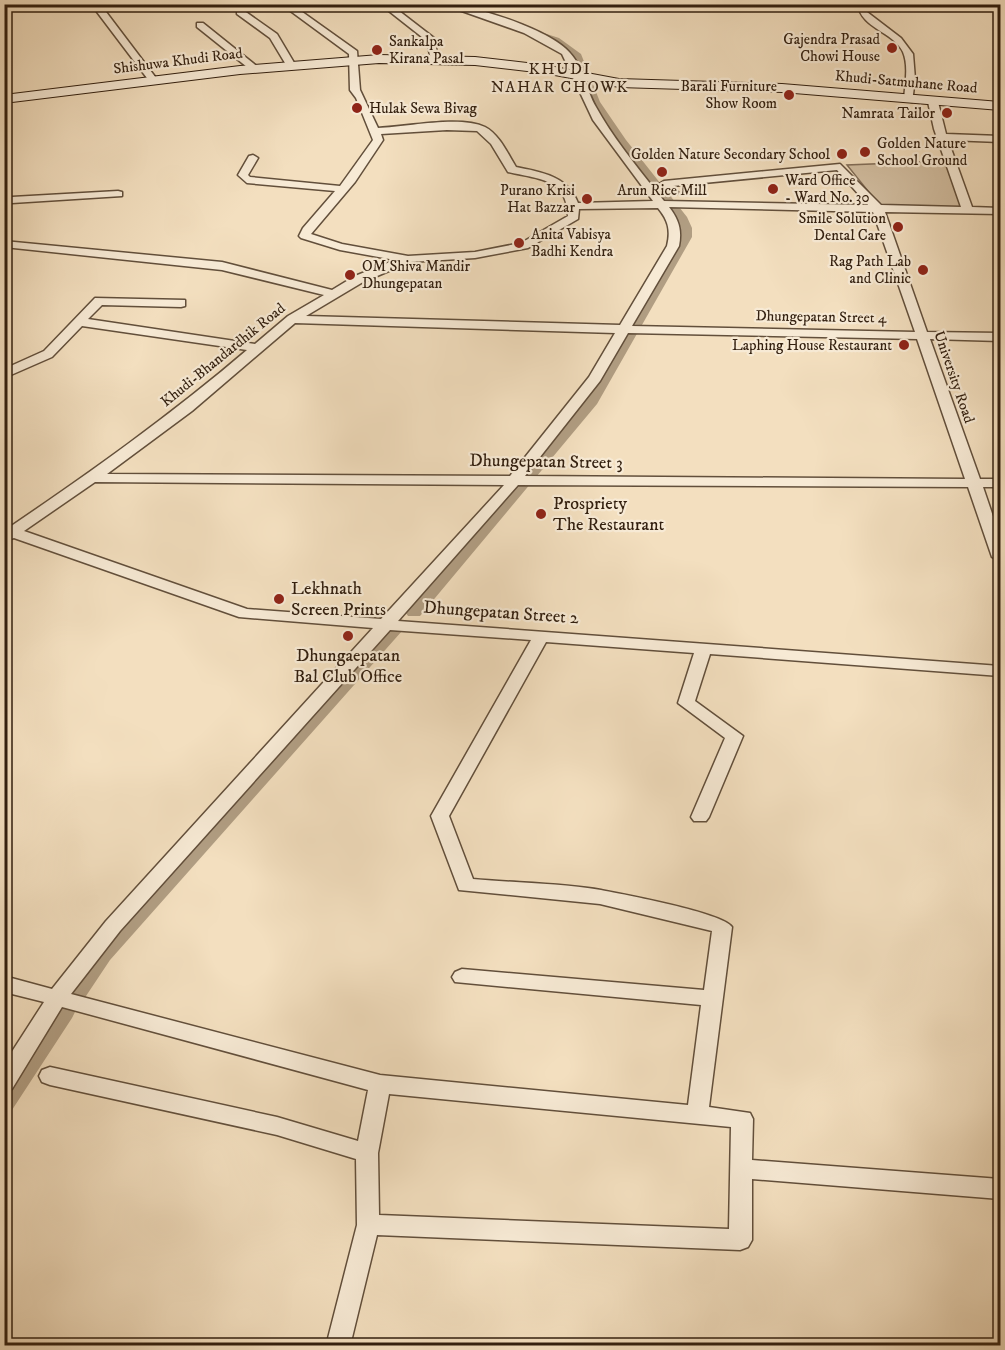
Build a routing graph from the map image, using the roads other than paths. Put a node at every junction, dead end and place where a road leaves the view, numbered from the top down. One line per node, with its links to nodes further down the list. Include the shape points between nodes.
1 (95, 4): 15 (street)
2 (285, 4): 11 (street, via 354,54)
3 (384, 4): 10 (street, via 431,40)
4 (446, 4): 14 (street, via 554,44 565,51)
5 (862, 4): 17 (street, via 862,13 907,46 911,65)
6 (930, 4): 7 (street)
7 (963, 4)
8 (240, 12): 12 (street, via 274,36)
9 (200, 25): 13 (street)
10 (436, 60): 11 (main road, Shishuwa Khudi Road); 14 (main road, Khudi-Satmuhane Road, via 475,61)
11 (355, 61): 12 (main road, Shishuwa Khudi Road); 20 (street, via 355,90)
12 (291, 66): 13 (main road, Shishuwa Khudi Road)
13 (255, 69): 15 (main road, Shishuwa Khudi Road)
14 (585, 76): 17 (main road, Khudi-Satmuhane Road, via 619,82 782,88); 26 (street, via 579,84 590,106)
15 (153, 81): 16 (main road, Shishuwa Khudi Road)
16 (4, 99)
17 (909, 100): 18 (main road, Khudi-Satmuhane Road)
18 (933, 102): 19 (main road, Khudi-Satmuhane Road); 21 (street)
19 (1000, 106)
20 (375, 131): 24 (street, via 378,140); 28 (street, via 460,127 482,130 512,170 557,181 570,193)
21 (942, 137): 22 (street); 30 (street)
22 (1000, 139)
23 (253, 158): 24 (street, via 244,170 247,180)
24 (343, 189): 34 (street, via 305,236)
25 (118, 194): 27 (street)
26 (657, 199): 28 (street); 29 (street); 29 (street, via 673,192 664,183 840,167); 41 (street, via 671,217 676,233)
27 (8, 200): 31 (street)
28 (575, 206): 35 (street, Khudi-Bhandardhik Road, via 574,218 524,246 475,255)
29 (878, 208): 30 (street); 42 (street, University Road)
30 (968, 210): 32 (street)
31 (4, 211)
32 (1000, 211)
33 (4, 244): 37 (street, via 222,266)
34 (366, 253): 35 (street); 36 (street)
35 (408, 259): 36 (street, Khudi-Bhandardhik Road)
36 (359, 279): 37 (street, Khudi-Bhandardhik Road)
37 (334, 294): 39 (street, Khudi-Bhandardhik Road)
38 (181, 303): 40 (street, via 99,301)
39 (292, 319): 41 (street, Dhungepatan Street 4); 44 (street, Khudi-Bhandardhik Road)
40 (80, 322): 44 (street); 45 (street, via 48,354)
41 (631, 329): 42 (street, Dhungepatan Street 4); 47 (street)
42 (922, 336): 43 (street, Dhungepatan Street 4); 48 (street, University Road)
43 (1000, 338)
44 (256, 348): 46 (street, Khudi-Bhandardhik Road, via 187,408)
45 (4, 374)
46 (92, 478): 47 (street, Dhungepatan Street 3); 50 (street, Khudi-Bhandardhik Road)
47 (516, 480): 48 (street, Dhungepatan Street 3); 52 (street)
48 (974, 483): 49 (street, Dhungepatan Street 3); 51 (street, University Road)
49 (1000, 483)
50 (8, 535): 52 (street, Dhungepatan Street 2, via 245,614)
51 (1000, 557)
52 (387, 623): 53 (street, Dhungepatan Street 2); 60 (street, via 113,926)
53 (542, 635): 54 (street, Dhungepatan Street 2); 59 (street, via 440,816 466,885 600,897 722,927)
54 (703, 649): 55 (street, Dhungepatan Street 2); 56 (street, via 686,703 734,736)
55 (1000, 671)
56 (700, 817)
57 (462, 977): 59 (street)
58 (4, 984): 60 (street)
59 (711, 998): 64 (street)
60 (56, 999): 62 (street); 63 (street)
61 (50, 1076): 65 (street, via 276,1126)
62 (4, 1083)
63 (380, 1084): 64 (street); 65 (street)
64 (697, 1115): 66 (street, via 742,1119)
65 (367, 1153): 68 (street)
66 (741, 1169): 67 (street); 68 (street, via 740,1240)
67 (1000, 1189)
68 (368, 1225): 69 (street)
69 (338, 1346)

